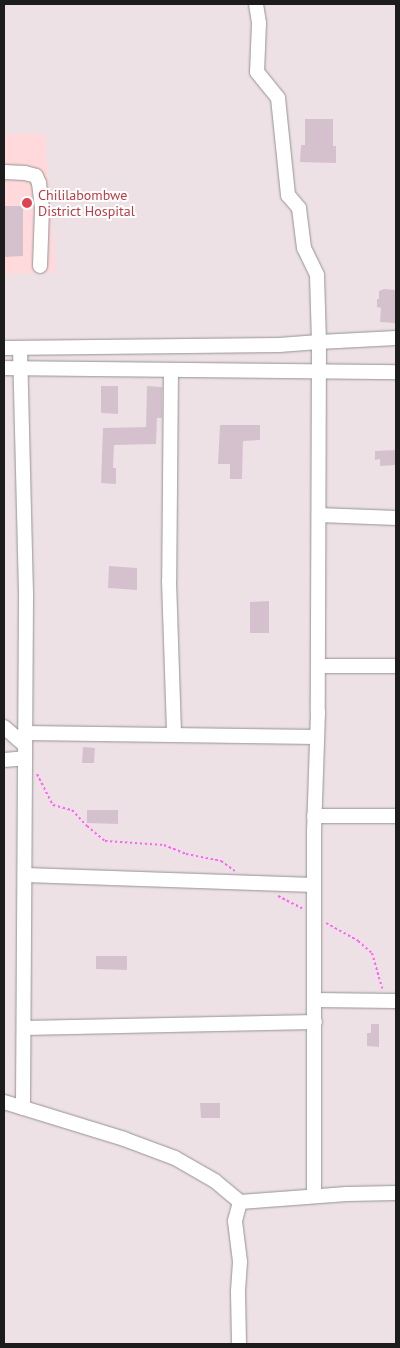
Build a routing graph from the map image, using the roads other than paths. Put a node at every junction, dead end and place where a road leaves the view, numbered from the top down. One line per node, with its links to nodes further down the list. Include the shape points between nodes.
1 (256, 4): 5 (street, via 259,23 257,72 278,98 288,195 298,208 304,248 317,275)
2 (4, 172): 3 (street, via 36,176 39,183 42,209)
3 (40, 266)
4 (396, 338): 5 (street)
5 (319, 342): 7 (street); 11 (street)
6 (4, 348): 7 (street)
7 (20, 348): 9 (street)
8 (4, 368): 9 (street)
9 (21, 368): 10 (street); 20 (street, via 26,597)
10 (171, 370): 11 (street); 18 (street, via 169,581)
11 (318, 371): 12 (street); 13 (street)
12 (396, 372)
13 (320, 515): 14 (street); 15 (street)
14 (396, 518)
15 (318, 666): 16 (street); 19 (street)
16 (396, 666)
17 (4, 726): 20 (street)
18 (174, 735): 19 (street); 20 (street)
19 (317, 737): 22 (street)
20 (25, 745): 21 (street); 24 (street)
21 (4, 760)
22 (314, 816): 23 (street); 25 (street)
23 (396, 816)
24 (24, 875): 25 (street); 29 (street)
25 (314, 885): 26 (street)
26 (315, 1000): 27 (street); 28 (street)
27 (396, 1001)
28 (315, 1022): 29 (street); 33 (street)
29 (24, 1028): 31 (street)
30 (4, 1102): 31 (street)
31 (23, 1108): 34 (street, via 124,1138 175,1158 215,1181)
32 (396, 1193): 33 (street)
33 (314, 1196): 34 (street)
34 (240, 1202): 35 (street, via 235,1221 240,1262)
35 (239, 1344)

